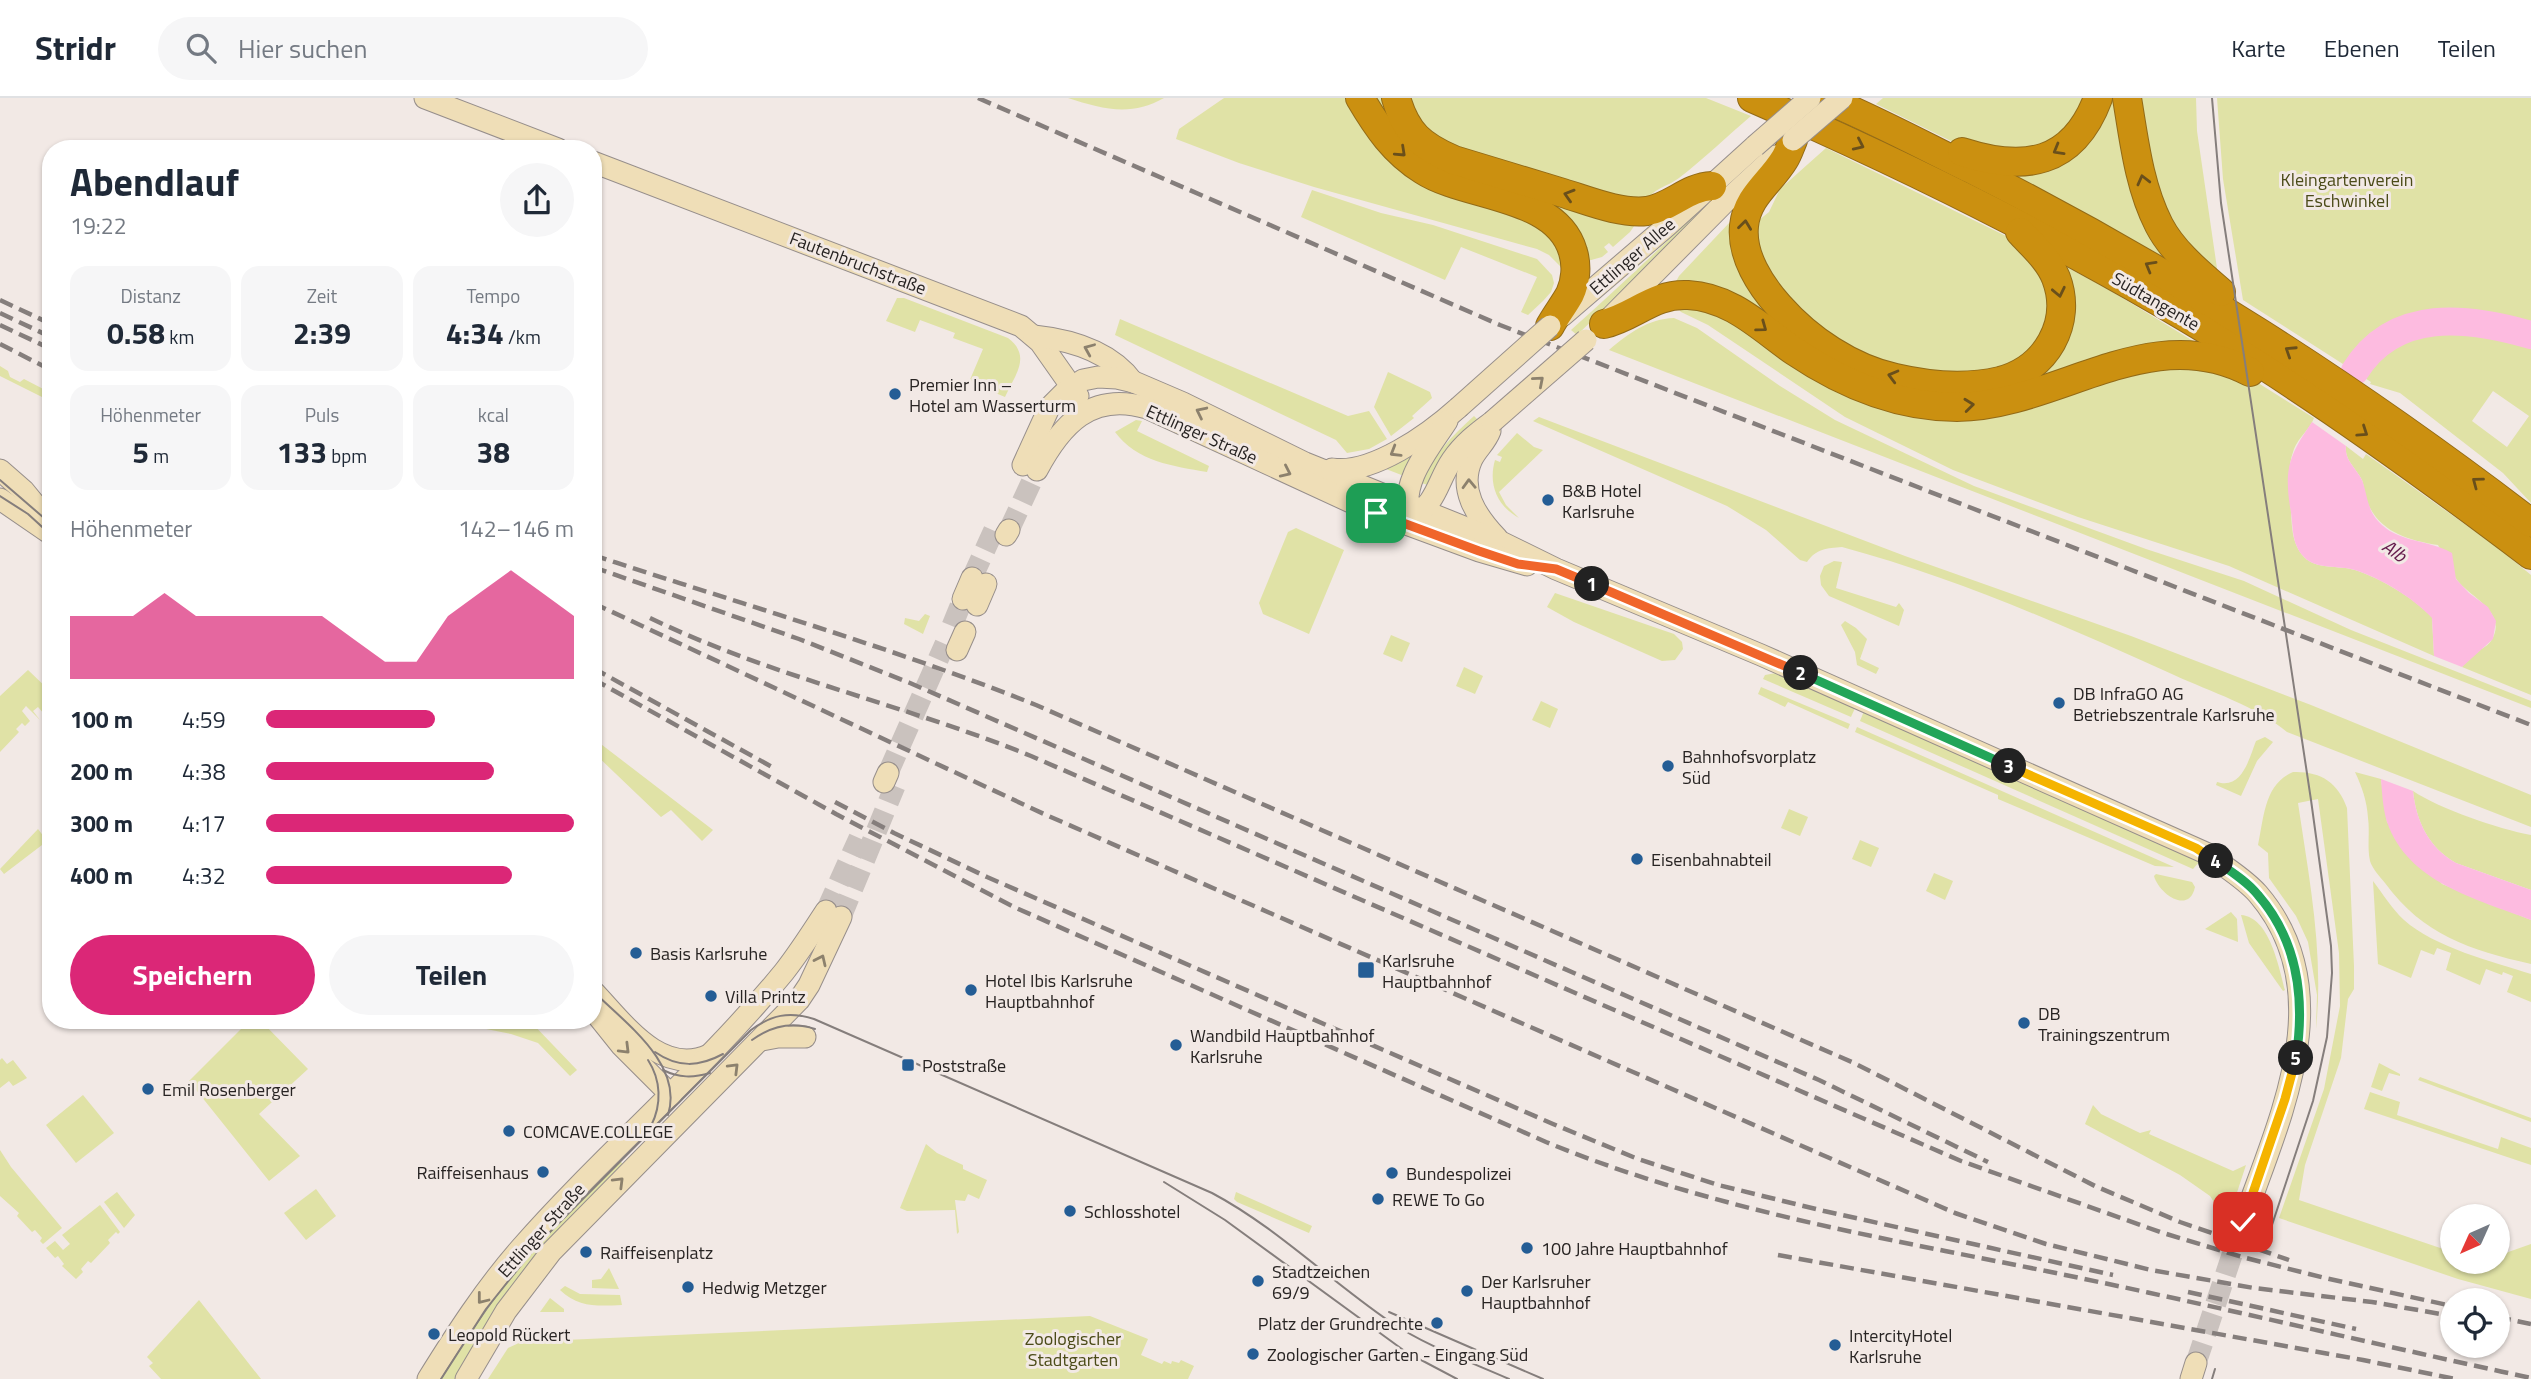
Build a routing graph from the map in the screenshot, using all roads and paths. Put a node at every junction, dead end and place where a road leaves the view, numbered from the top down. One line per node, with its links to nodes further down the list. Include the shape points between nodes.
1 (425, 98): 10 (main road)
2 (1360, 98): 16 (highway, one-way to 16, via 1390,142 1424,171 1528,208 1559,226 1576,261 1569,295)
3 (1396, 98): 14 (highway, one-way to 3, via 1693,188 1649,211 1605,206 1437,153 1406,126)
4 (1752, 98): 15 (highway, Südtangente, one-way to 15)
5 (1810, 98): 14 (main road, Ettlinger Allee, bridge)
6 (1823, 98): 11 (highway, Südtangente)
7 (1842, 98): 12 (main road, Ettlinger Allee, bridge)
8 (2098, 98): 11 (highway, one-way to 11, via 2080,134 2062,150 2039,160 1992,161)
9 (2127, 98): 17 (highway, one-way to 9, via 2232,301 2189,264 2159,226 2146,191)
10 (535, 140)
11 (1912, 140): 17 (highway, Südtangente, one-way to 11, via 2107,241)
12 (1785, 152): 15 (highway, one-way to 12, via 2041,255 2058,286 2058,330 2044,354 2025,371 2001,380 1955,385 1892,378 1821,345 1792,321 1758,278 1745,247 1745,216); 18 (main road, Ettlinger Allee, via 1724,203)
13 (602, 165): 19 (main road, Fautenbruchstraße, via 1021,326)
14 (1712, 186): 16 (main road, Ettlinger Allee)
15 (2006, 218): 22 (highway, Südtangente, via 2152,299)
16 (1550, 326): 24 (main road, Ettlinger Allee, bridge)
17 (2251, 326): 31 (highway, Südtangente, one-way to 17, via 2397,423)
18 (1595, 332): 22 (highway, one-way to 22, via 1646,303 1702,296 1736,310 1827,372 1860,388 1924,405 1997,402 2038,393 2105,367 2172,355 2220,360); 25 (main road, Ettlinger Allee, one-way to 18, bridge)
19 (1034, 336): 20 (main road, one-way to 19, via 1123,367 1100,354 1065,340); 21 (main road, Fautenbruchstraße)
20 (1134, 382): 21 (main road, Ettlinger Straße, via 1098,377); 26 (main road, Ettlinger Straße, one-way to 20)
21 (1072, 387): 23 (main road, Fautenbruchstraße); 23 (main road, Ettlinger Straße, via 1049,408 1030,467)
22 (2306, 394): 34 (highway, Südtangente, one-way to 34)
23 (1087, 410): 30 (main road, Ettlinger Straße, one-way to 30, via 1121,403 1147,408 1385,517)
24 (1455, 410): 26 (main road, one-way to 26, via 1373,463 1357,469); 30 (main road, via 1407,494)
25 (1492, 422): 30 (main road, Ettlinger Allee, via 1463,446 1430,504); 33 (main road, one-way to 25, via 1478,517 1467,478)
26 (1316, 467): 30 (main road, Ettlinger Straße)
27 (8, 477): 29 (main road)
28 (0, 499): 32 (main road)
29 (42, 514)
30 (1415, 516): 33 (main road); 35 (main road, via 1518,564)
31 (2531, 523)
32 (42, 528)
33 (1501, 542): 35 (main road)
34 (2531, 555)
35 (1556, 569): 45 (main road, via 1755,652 2208,854 2252,888 2279,924 2291,953 2300,1015 2288,1089)
36 (979, 581): 37 (main road)
37 (970, 602)
38 (602, 1000): 42 (main road, via 649,1048 680,1060)
39 (602, 1021): 43 (main road, one-way to 43)
40 (805, 1038): 41 (main road)
41 (762, 1040): 42 (main road, Ettlinger Straße, one-way to 42, via 810,985 834,914); 44 (main road, Ettlinger Straße, one-way to 41)
42 (709, 1055): 43 (main road, Ettlinger Straße)
43 (671, 1095): 44 (main road); 46 (main road, Ettlinger Straße, one-way to 46, via 520,1250 472,1311)
44 (706, 1096): 47 (main road, Ettlinger Straße, one-way to 44, via 506,1311 544,1260)
45 (2243, 1222)
46 (428, 1379)
47 (466, 1379)

